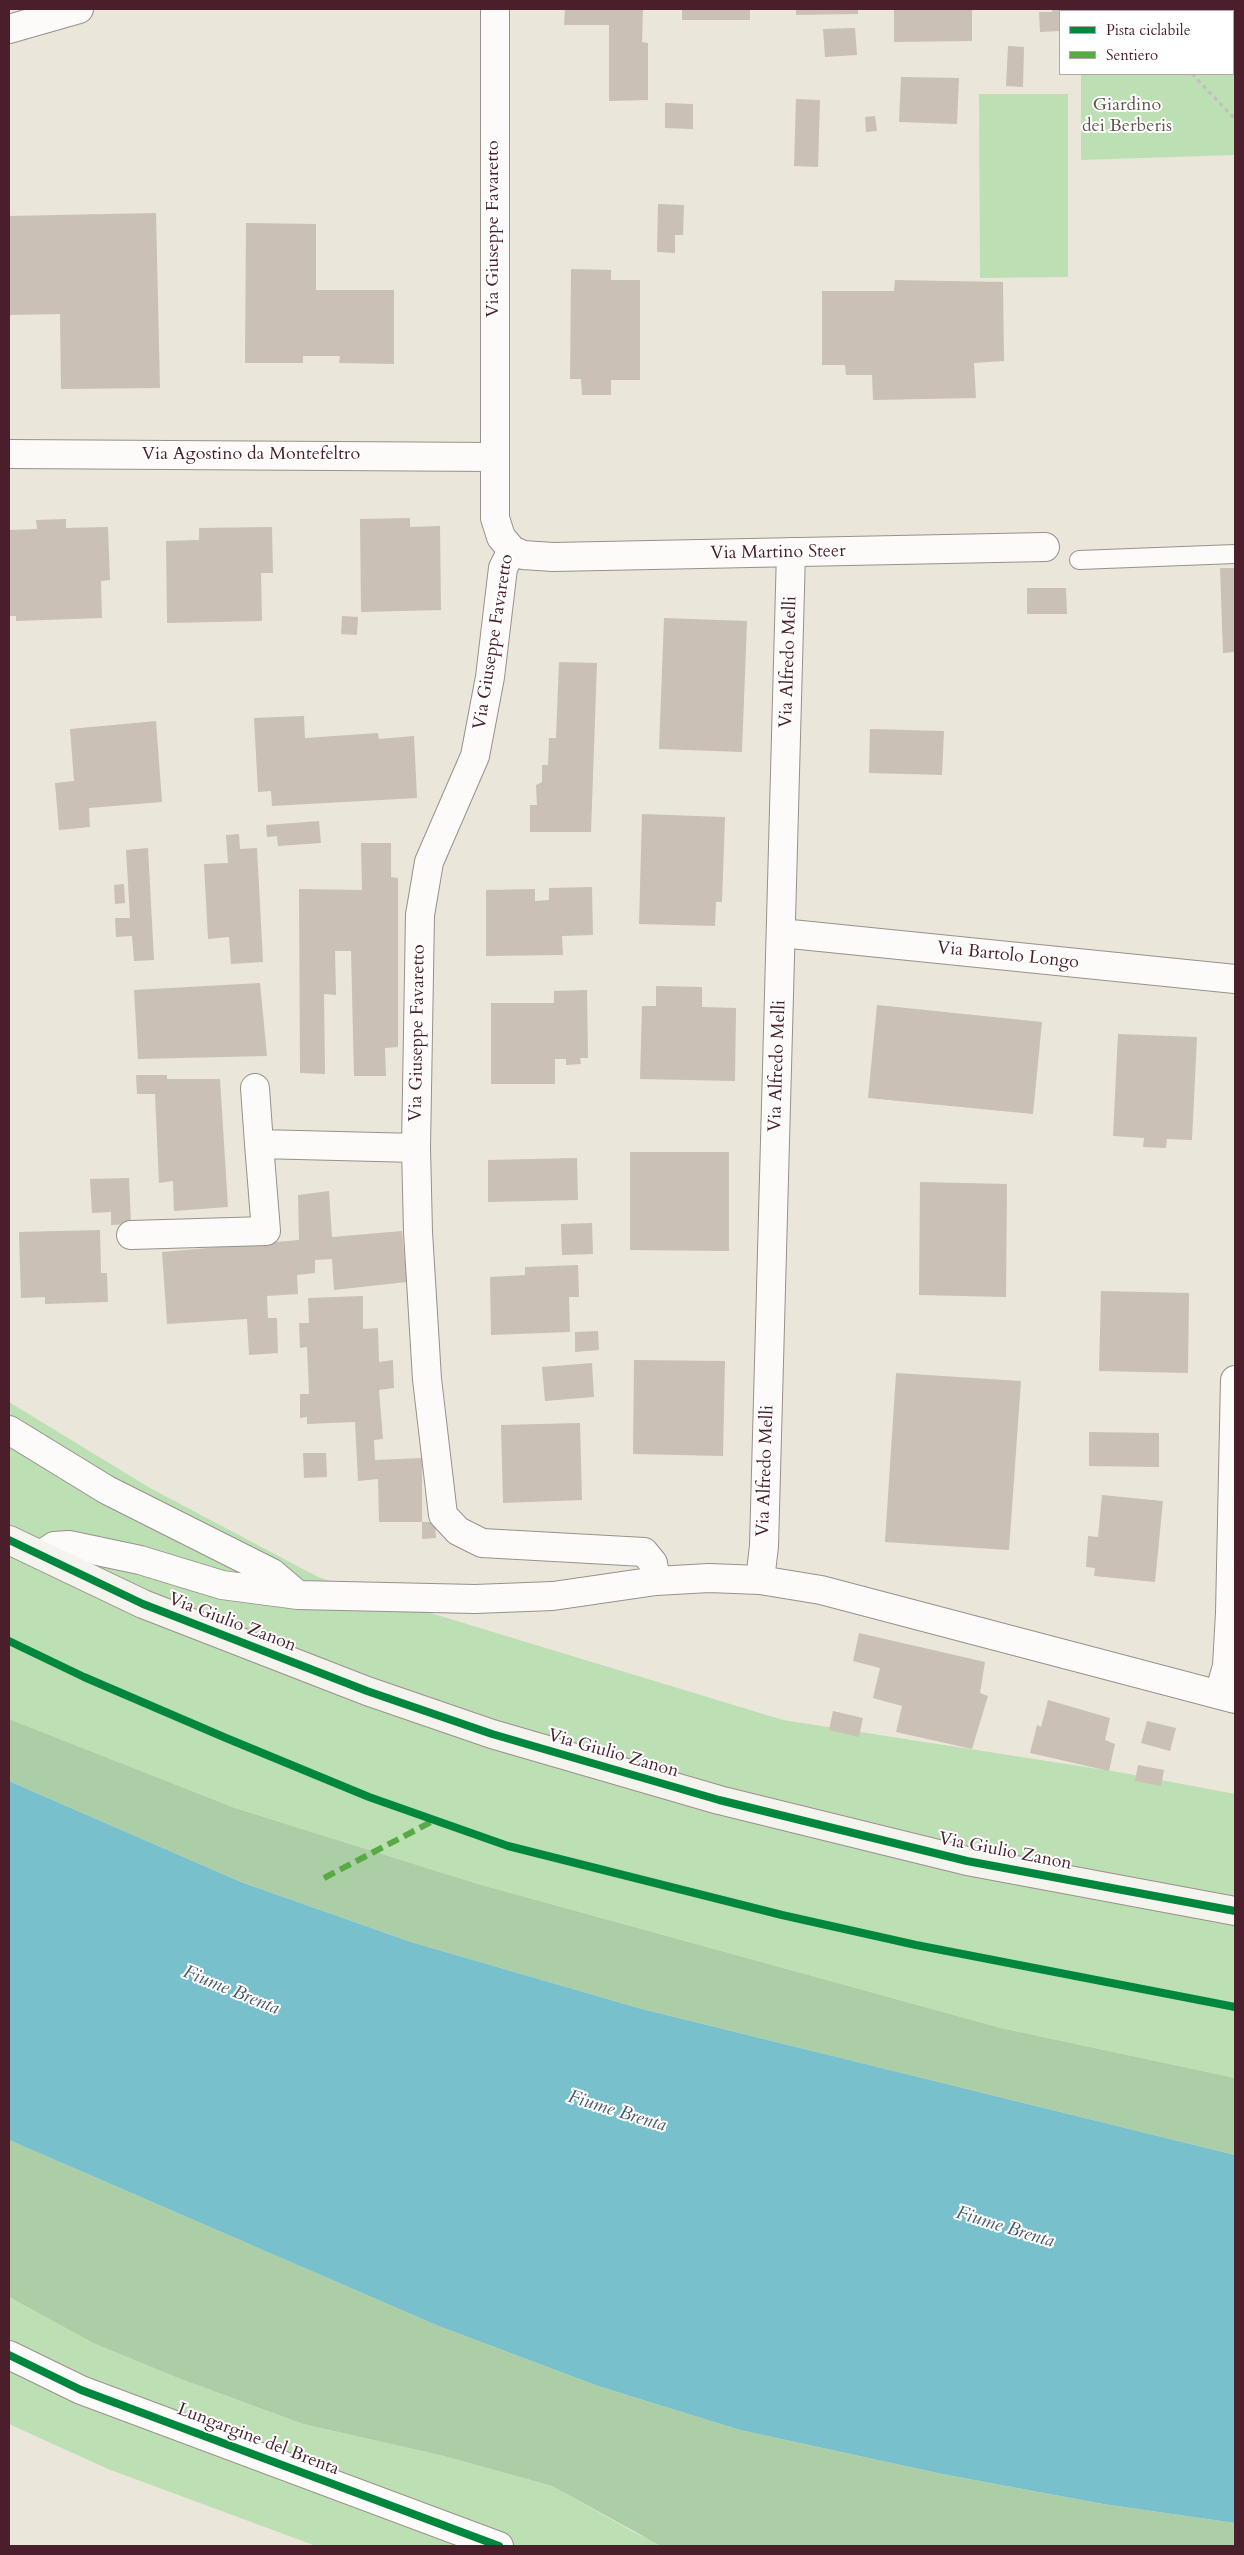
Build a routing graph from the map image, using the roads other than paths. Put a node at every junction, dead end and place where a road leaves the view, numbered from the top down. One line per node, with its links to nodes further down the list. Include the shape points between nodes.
1 (79, 9): 3 (street)
2 (495, 9): 5 (street, Via Giuseppe Favaretto)
3 (9, 29)
4 (9, 454): 5 (street, Via Agostino da Montefeltro)
5 (494, 457): 7 (street, Via Giuseppe Favaretto, via 495,518 501,537)
6 (1045, 547): 8 (street, Via Martino Steer)
7 (512, 550): 8 (street, Via Martino Steer, via 523,555 553,557); 15 (street, Via Giuseppe Favaretto, via 503,568 490,677 475,756 429,862 420,915)
8 (791, 552): 11 (street, Via Alfredo Melli)
9 (1235, 554): 10 (lane)
10 (1079, 560)
11 (781, 933): 12 (street, Via Bartolo Longo); 21 (street, Via Alfredo Melli, via 764,1546)
12 (1235, 979)
13 (255, 1088): 14 (street)
14 (259, 1144): 15 (street); 16 (street, via 266,1231)
15 (416, 1148): 22 (street, Via Giuseppe Favaretto, via 427,1379 442,1515 458,1531 482,1543 644,1552 653,1563)
16 (131, 1235)
17 (1235, 1380): 24 (street)
18 (9, 1430): 23 (street, via 107,1490 272,1573)
19 (9, 1540): 20 (street, Via Giulio Zanon)
20 (41, 1556): 23 (street, Via Giulio Zanon, via 54,1546 69,1545 140,1560 222,1585); 25 (street, Via Giulio Zanon, via 143,1604 215,1633 367,1692 492,1734 719,1800 967,1861)
21 (760, 1580): 22 (street, Via Giulio Zanon); 24 (street, Via Giulio Zanon, via 821,1590)
22 (656, 1581): 23 (street, Via Giulio Zanon, via 553,1596 475,1599)
23 (298, 1595)
24 (1227, 1697)
25 (1235, 1911)
26 (9, 2355): 27 (street, Lungargine del Brenta, via 81,2390)
27 (499, 2546)

